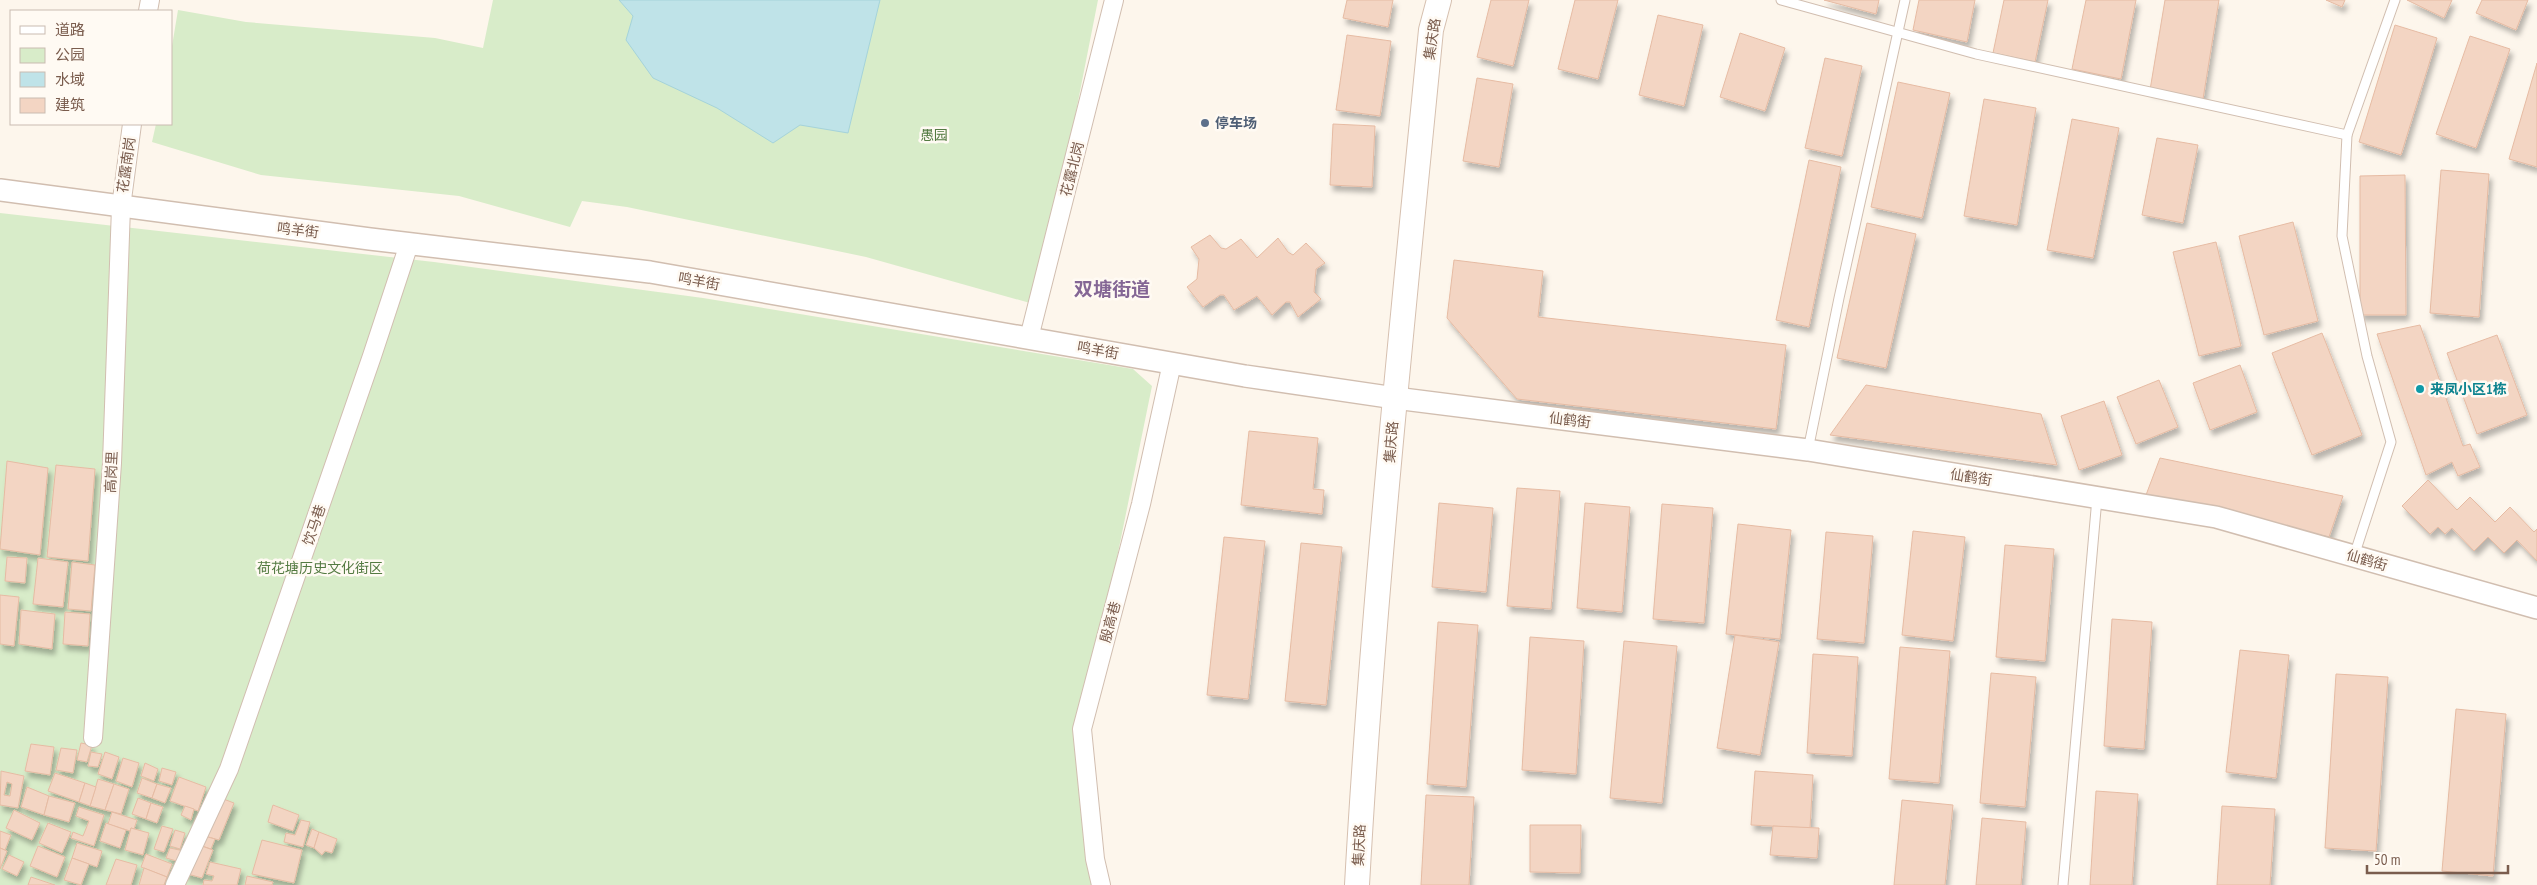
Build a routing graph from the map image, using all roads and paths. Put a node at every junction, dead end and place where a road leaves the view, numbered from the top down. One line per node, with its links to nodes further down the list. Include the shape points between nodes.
1 (1114, 0): 12 (street, 花露北岗)
2 (1439, 0): 14 (main road, 集庆路, via 1432,30)
3 (1781, 0): 6 (lane)
4 (1904, 0): 6 (lane)
5 (2394, 0): 8 (lane)
6 (1898, 32): 8 (lane, via 1976,54); 15 (lane)
7 (132, 125): 10 (street, 花露南岗)
8 (2347, 135): 17 (lane, via 2342,236 2367,356 2391,442)
9 (0, 190): 10 (street, 鸣羊街)
10 (120, 206): 11 (street, 鸣羊街); 19 (street, 高岗里, via 112,463)
11 (409, 244): 12 (street, 鸣羊街, via 650,272); 20 (street, 饮马巷, via 229,769)
12 (1029, 338): 13 (street, 鸣羊街)
13 (1172, 363): 14 (street, 鸣羊街); 21 (street, 殷高巷, via 1140,504 1082,729 1095,859)
14 (1395, 398): 15 (street, 仙鹤街); 22 (main road, 集庆路, via 1368,702)
15 (1808, 450): 16 (street, 仙鹤街)
16 (2097, 498): 17 (street, 仙鹤街, via 2216,517); 23 (lane)
17 (2354, 556): 18 (street, 仙鹤街)
18 (2537, 608)
19 (93, 738)
20 (175, 885)
21 (1101, 885)
22 (1357, 885)
23 (2063, 885)

